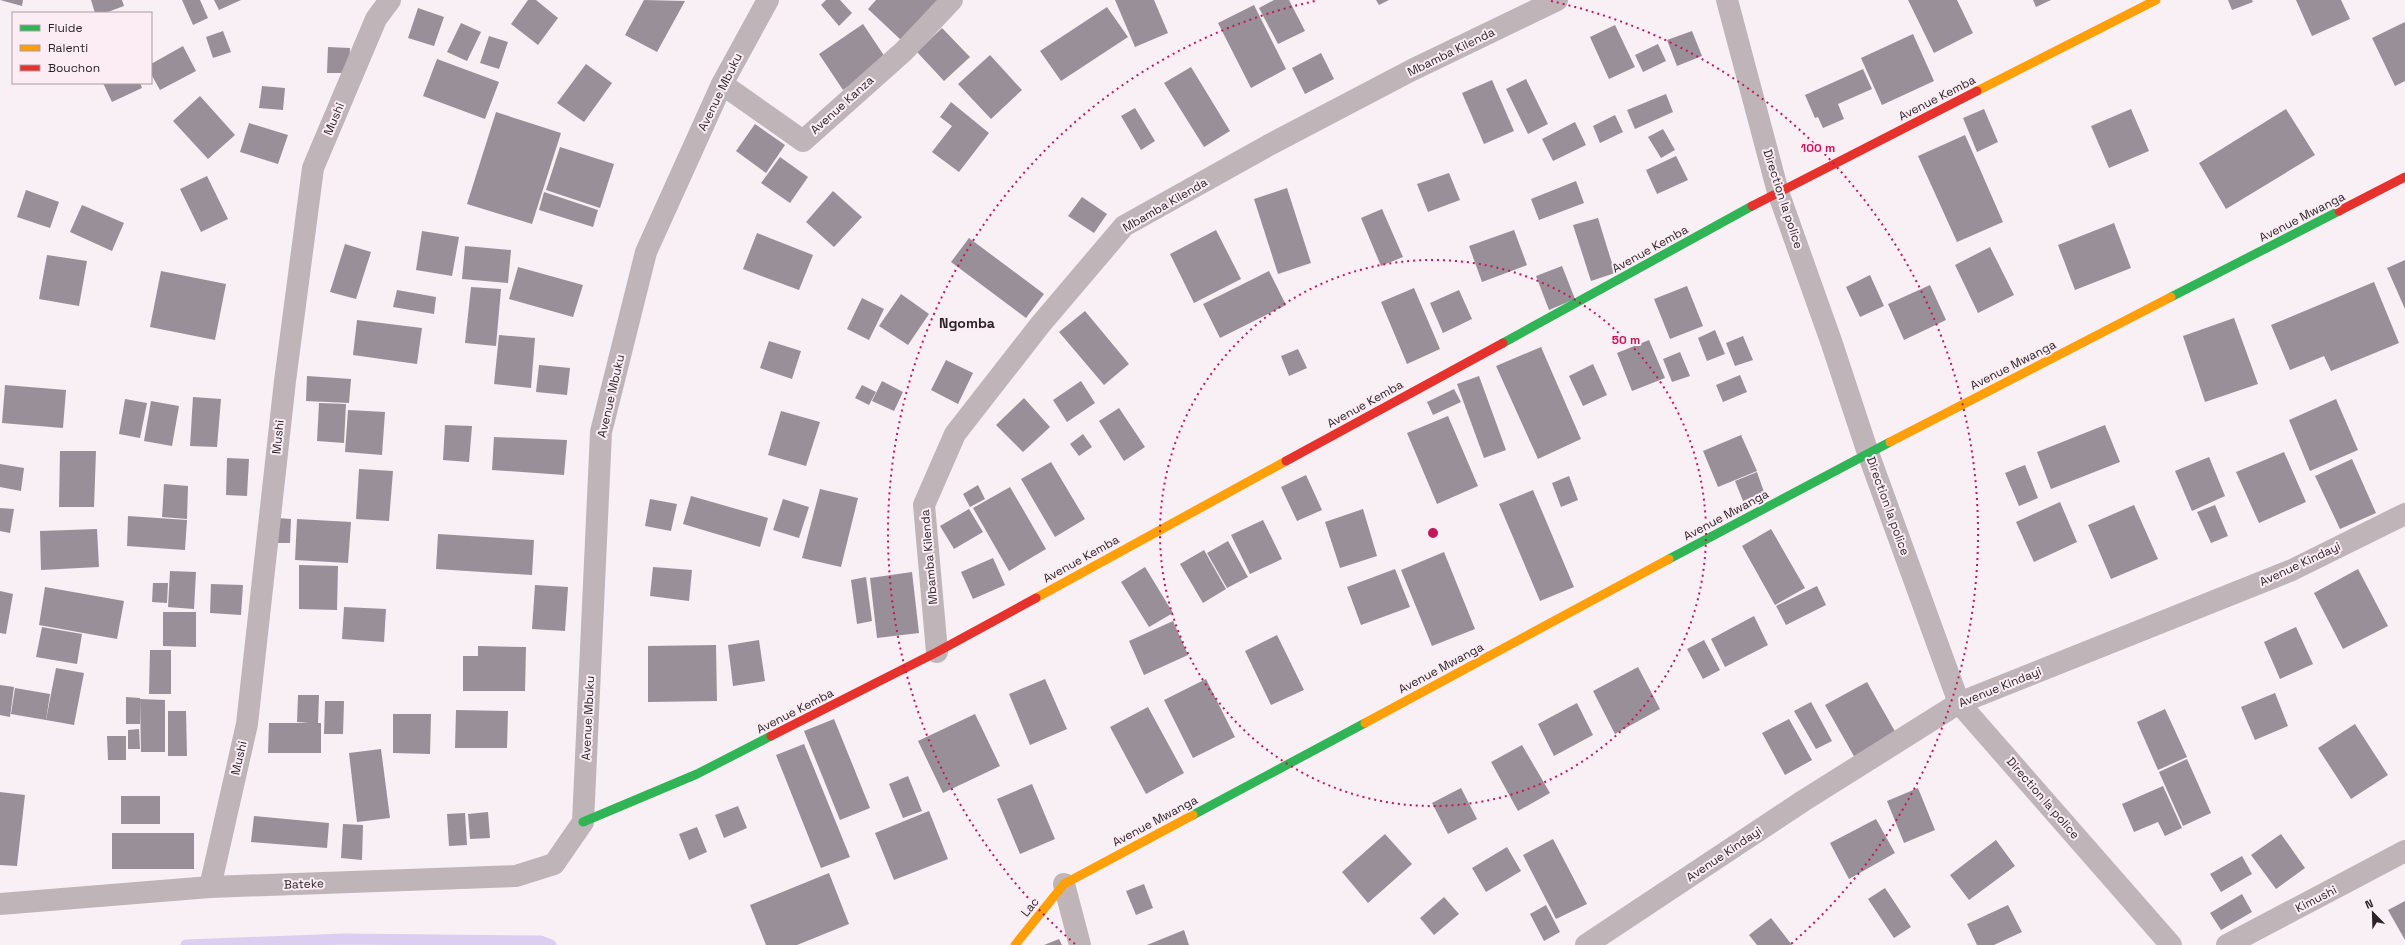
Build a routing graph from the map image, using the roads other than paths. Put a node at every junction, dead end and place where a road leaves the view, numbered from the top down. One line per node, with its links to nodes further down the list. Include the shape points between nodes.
1 (390, 0): 17 (street, Mushi, via 376,19 313,168 285,381 247,724)
2 (768, 0): 7 (street, Avenue Mbuku)
3 (952, 0): 7 (street, Avenue Kanza, via 904,50 802,141)
4 (1557, 0): 12 (street, Mbamba Kilenda, via 1399,78 1124,226 1040,325 955,434 924,505)
5 (1727, 0): 9 (street, Direction la police)
6 (2156, 0): 9 (street, Avenue Kemba)
7 (722, 84): 14 (street, Avenue Mbuku, via 646,252 601,432)
8 (2405, 177): 10 (street, Avenue Mwanga)
9 (1778, 192): 10 (street, Direction la police); 12 (street, Avenue Kemba)
10 (1868, 452): 13 (street, Direction la police); 16 (street, Avenue Mwanga)
11 (2405, 514): 13 (street, Avenue Kindayi, via 2292,570)
12 (937, 652): 14 (street, Avenue Kemba, via 697,774)
13 (1960, 703): 21 (street, Avenue Kindayi, via 1803,801); 22 (street, Direction la police)
14 (584, 822): 17 (street, Bateke, via 554,864 516,876)
15 (2405, 851): 23 (street, Kimushi)
16 (1064, 884): 19 (street, Lac); 20 (street)
17 (210, 887): 18 (street, Bateke)
18 (0, 904)
19 (1015, 945)
20 (1080, 945)
21 (1586, 945)
22 (2171, 945)
23 (2227, 945)

